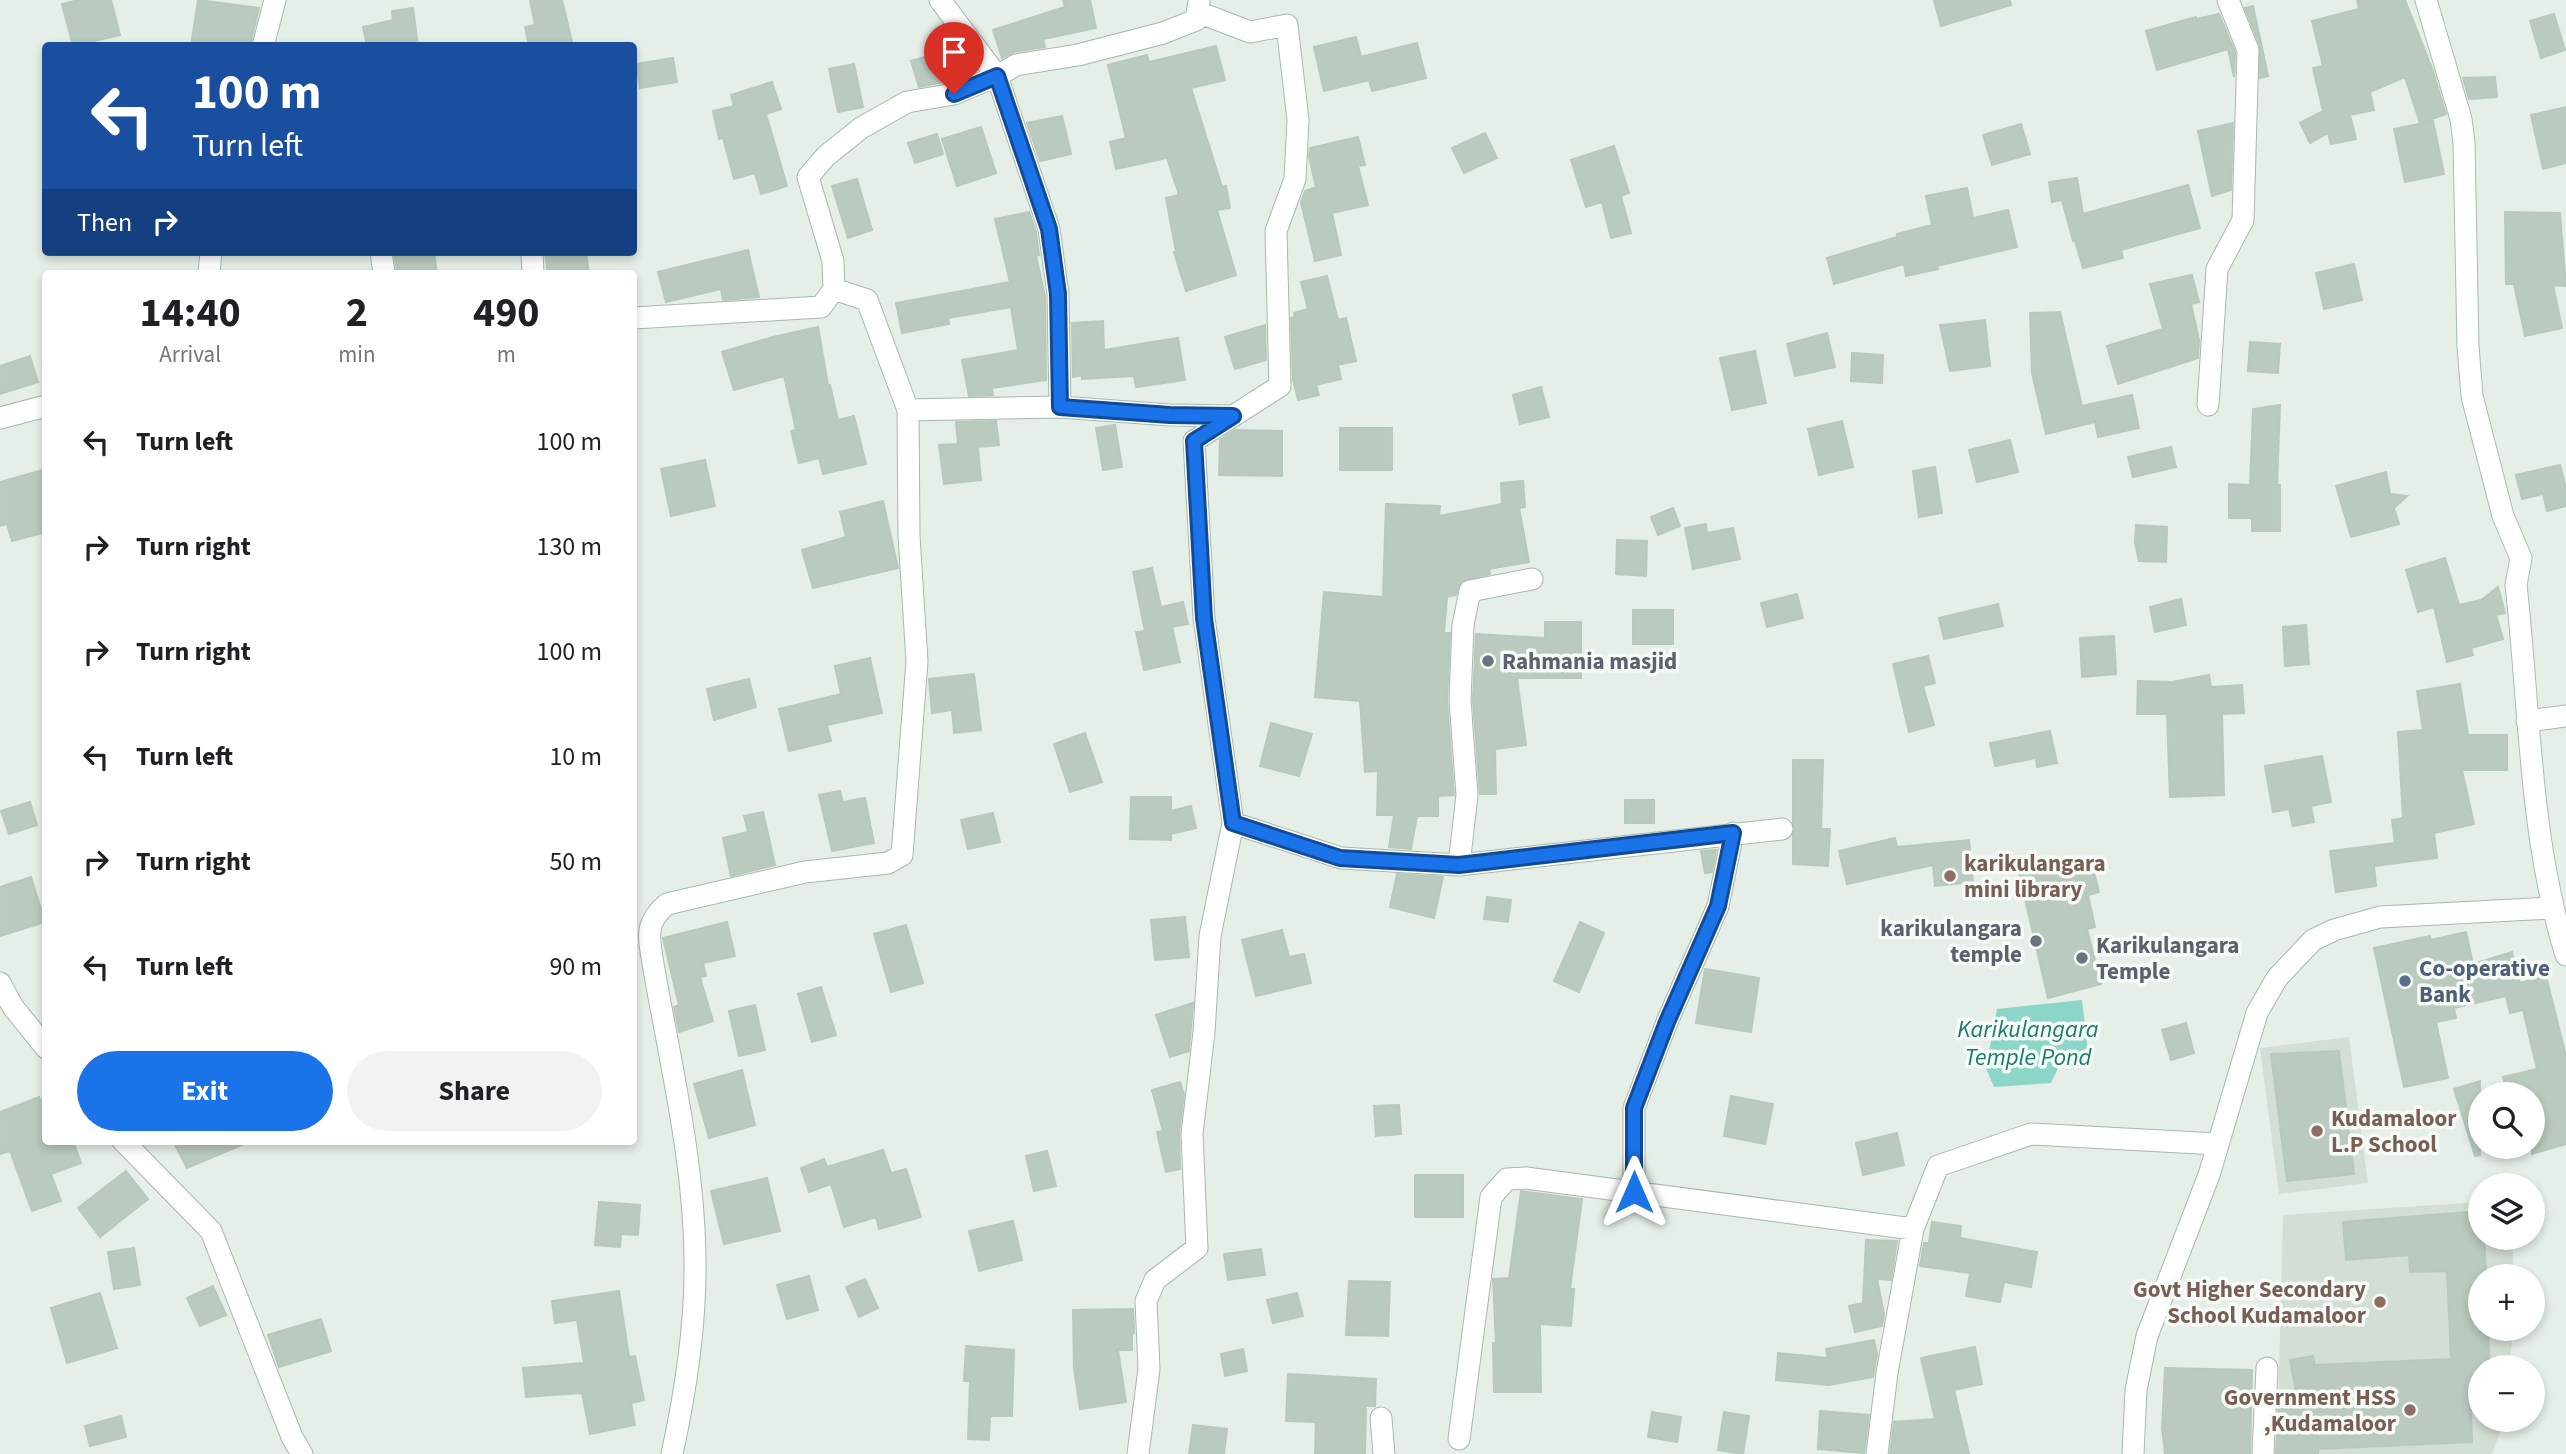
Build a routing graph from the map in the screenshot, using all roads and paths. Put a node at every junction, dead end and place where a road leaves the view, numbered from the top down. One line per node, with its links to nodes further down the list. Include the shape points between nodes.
1 (275, 0): 6 (street)
2 (940, 0): 7 (street)
3 (2228, 0): 10 (street, via 2248,50 2243,220 2217,269)
4 (2426, 0): 18 (street, via 2461,119 2472,396 2503,516 2521,558 2516,585)
5 (1198, 6): 7 (street, via 1196,20 1163,33 1016,65); 14 (street, via 1250,32 1287,25 1298,120 1295,179 1276,231 1280,386)
6 (264, 42)
7 (997, 76): 8 (street, via 954,94 907,102 861,128 808,177 833,261); 12 (street, via 1049,229 1058,294)
8 (834, 289): 9 (street, via 821,307); 13 (street, via 867,300)
9 (637, 318)
10 (2208, 405)
11 (42, 407): 15 (street)
12 (1060, 407): 13 (street); 14 (street)
13 (908, 410): 35 (street, via 909,536 917,661 902,855 888,863 805,872 667,904 654,914 649,930 689,1176 695,1258 692,1328)
14 (1233, 416): 19 (street, via 1194,441 1204,618)
15 (0, 418)
16 (1532, 579): 22 (street, via 1470,591 1463,625 1460,699 1467,795)
17 (2566, 716): 18 (street)
18 (2527, 721): 23 (street)
19 (1233, 823): 22 (street, via 1340,858); 36 (street, via 1210,936 1205,1031 1192,1134 1197,1248 1155,1280 1146,1301 1149,1369)
20 (1782, 829): 21 (street)
21 (1733, 833): 22 (street); 29 (street, via 1718,906 1634,1108)
22 (1459, 865)
23 (2552, 908): 24 (street); 27 (street, via 2380,917 2314,940 2277,978 2258,1013)
24 (2566, 955)
25 (0, 983): 26 (street, via 13,1007)
26 (36, 1021)
27 (2218, 1144): 30 (street, via 2031,1134 1938,1166); 39 (street, via 2147,1336 2136,1390)
28 (127, 1145): 34 (street, via 211,1231)
29 (1634, 1192): 30 (street); 33 (street, via 1526,1178 1507,1179 1491,1197)
30 (1913, 1229): 38 (street)
31 (2267, 1367): 40 (street)
32 (1381, 1418): 37 (street)
33 (1459, 1439)
34 (302, 1454)
35 (672, 1454)
36 (1138, 1454)
37 (1384, 1454)
38 (1877, 1454)
39 (2133, 1454)
40 (2263, 1454)

